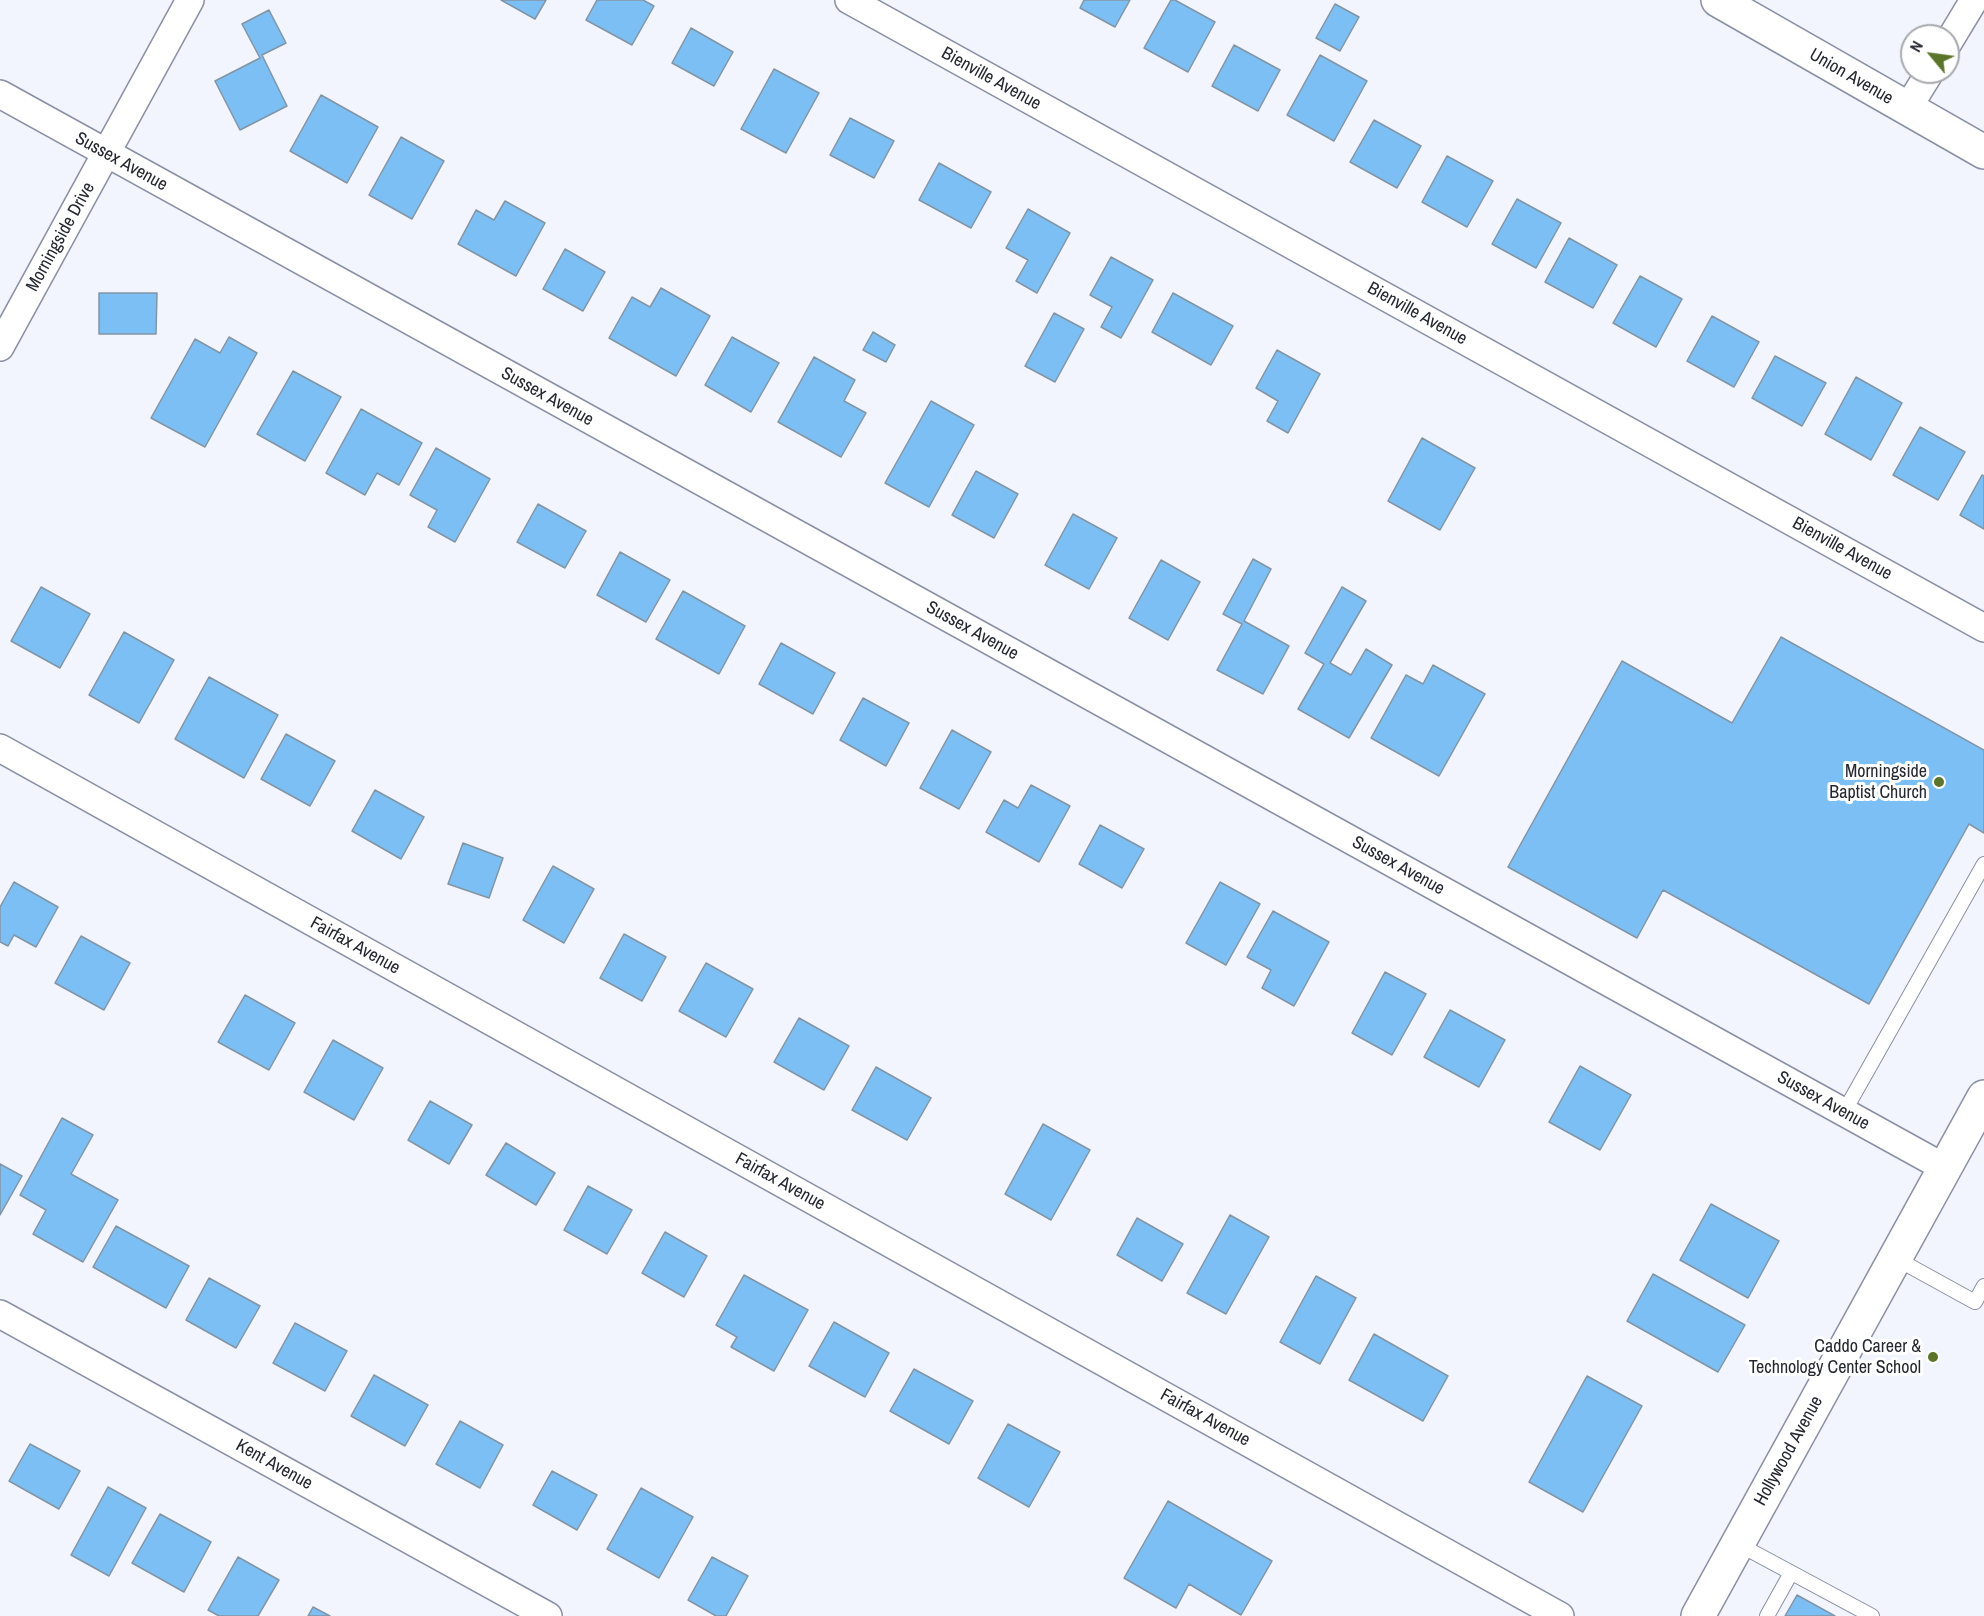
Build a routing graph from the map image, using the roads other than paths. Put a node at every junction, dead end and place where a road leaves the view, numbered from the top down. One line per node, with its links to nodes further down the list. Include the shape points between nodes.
1 (190, 0): 10 (street, Morningside Drive)
2 (849, 0): 12 (street, Bienville Avenue)
3 (1718, 0): 8 (main road, Union Avenue)
4 (1974, 0): 5 (street)
5 (1959, 24)
6 (1923, 84): 8 (street)
7 (0, 94): 10 (street, Sussex Avenue)
8 (1907, 109): 9 (main road, Union Avenue)
9 (1984, 152)
10 (107, 154): 11 (street, Morningside Drive); 16 (street, Sussex Avenue)
11 (0, 347)
12 (1984, 628)
13 (0, 748): 24 (street, Fairfax Avenue)
14 (1984, 864): 16 (lane)
15 (1984, 1097): 17 (main road, Hollywood Avenue)
16 (1844, 1112): 17 (street, Sussex Avenue)
17 (1945, 1168): 18 (main road, Hollywood Avenue)
18 (1895, 1258): 19 (lane, via 1975,1302); 21 (main road, Hollywood Avenue)
19 (1984, 1286)
20 (0, 1314): 23 (street, Kent Avenue)
21 (1738, 1544): 22 (lane); 25 (main road, Hollywood Avenue)
22 (1791, 1573): 26 (lane); 27 (lane)
23 (548, 1616)
24 (1560, 1616)
25 (1698, 1616)
26 (1767, 1616)
27 (1872, 1616)

